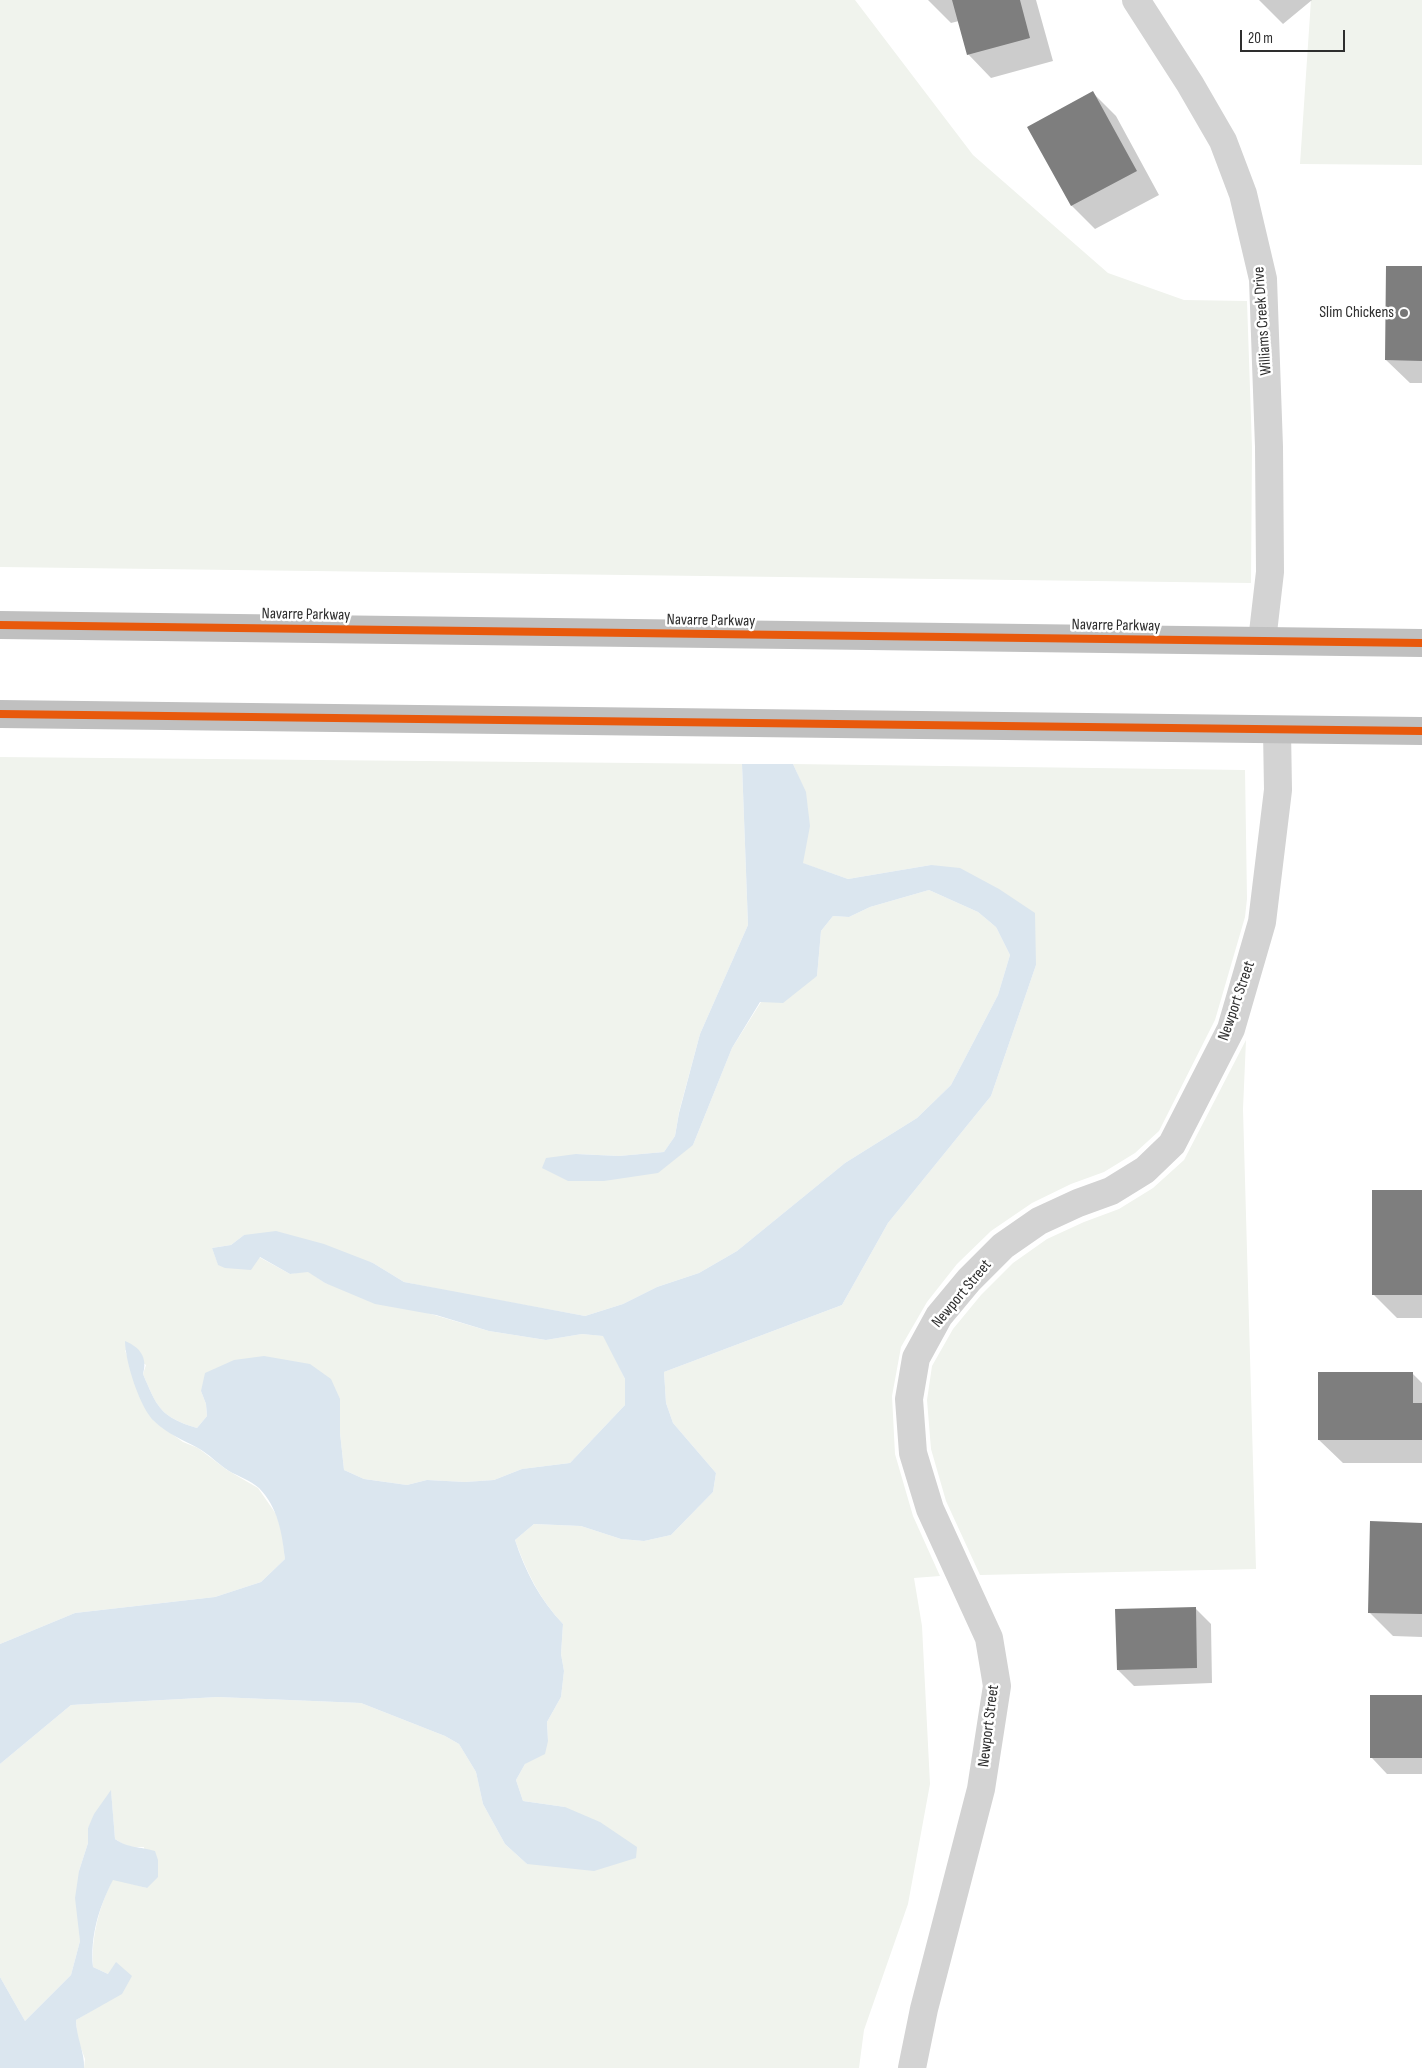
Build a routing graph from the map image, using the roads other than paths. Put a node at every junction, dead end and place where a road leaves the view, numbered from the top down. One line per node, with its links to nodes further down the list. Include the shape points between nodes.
1 (1136, 0): 3 (street, Williams Creek Drive, via 1223,141 1243,194 1263,279 1270,572)
2 (0, 625): 3 (highway, Navarre Parkway)
3 (1262, 641): 4 (highway, Navarre Parkway)
4 (1422, 643)
5 (0, 714): 6 (highway)
6 (1277, 730): 7 (highway); 8 (street, Newport Street, via 1278,790 1262,922 1231,1029 1172,1144 1145,1170 1111,1191 1039,1221 1003,1246 968,1280 939,1316 916,1358 910,1399 913,1453 930,1509 989,1638 997,1686 981,1789 924,2009)
7 (1422, 731)
8 (912, 2068)

